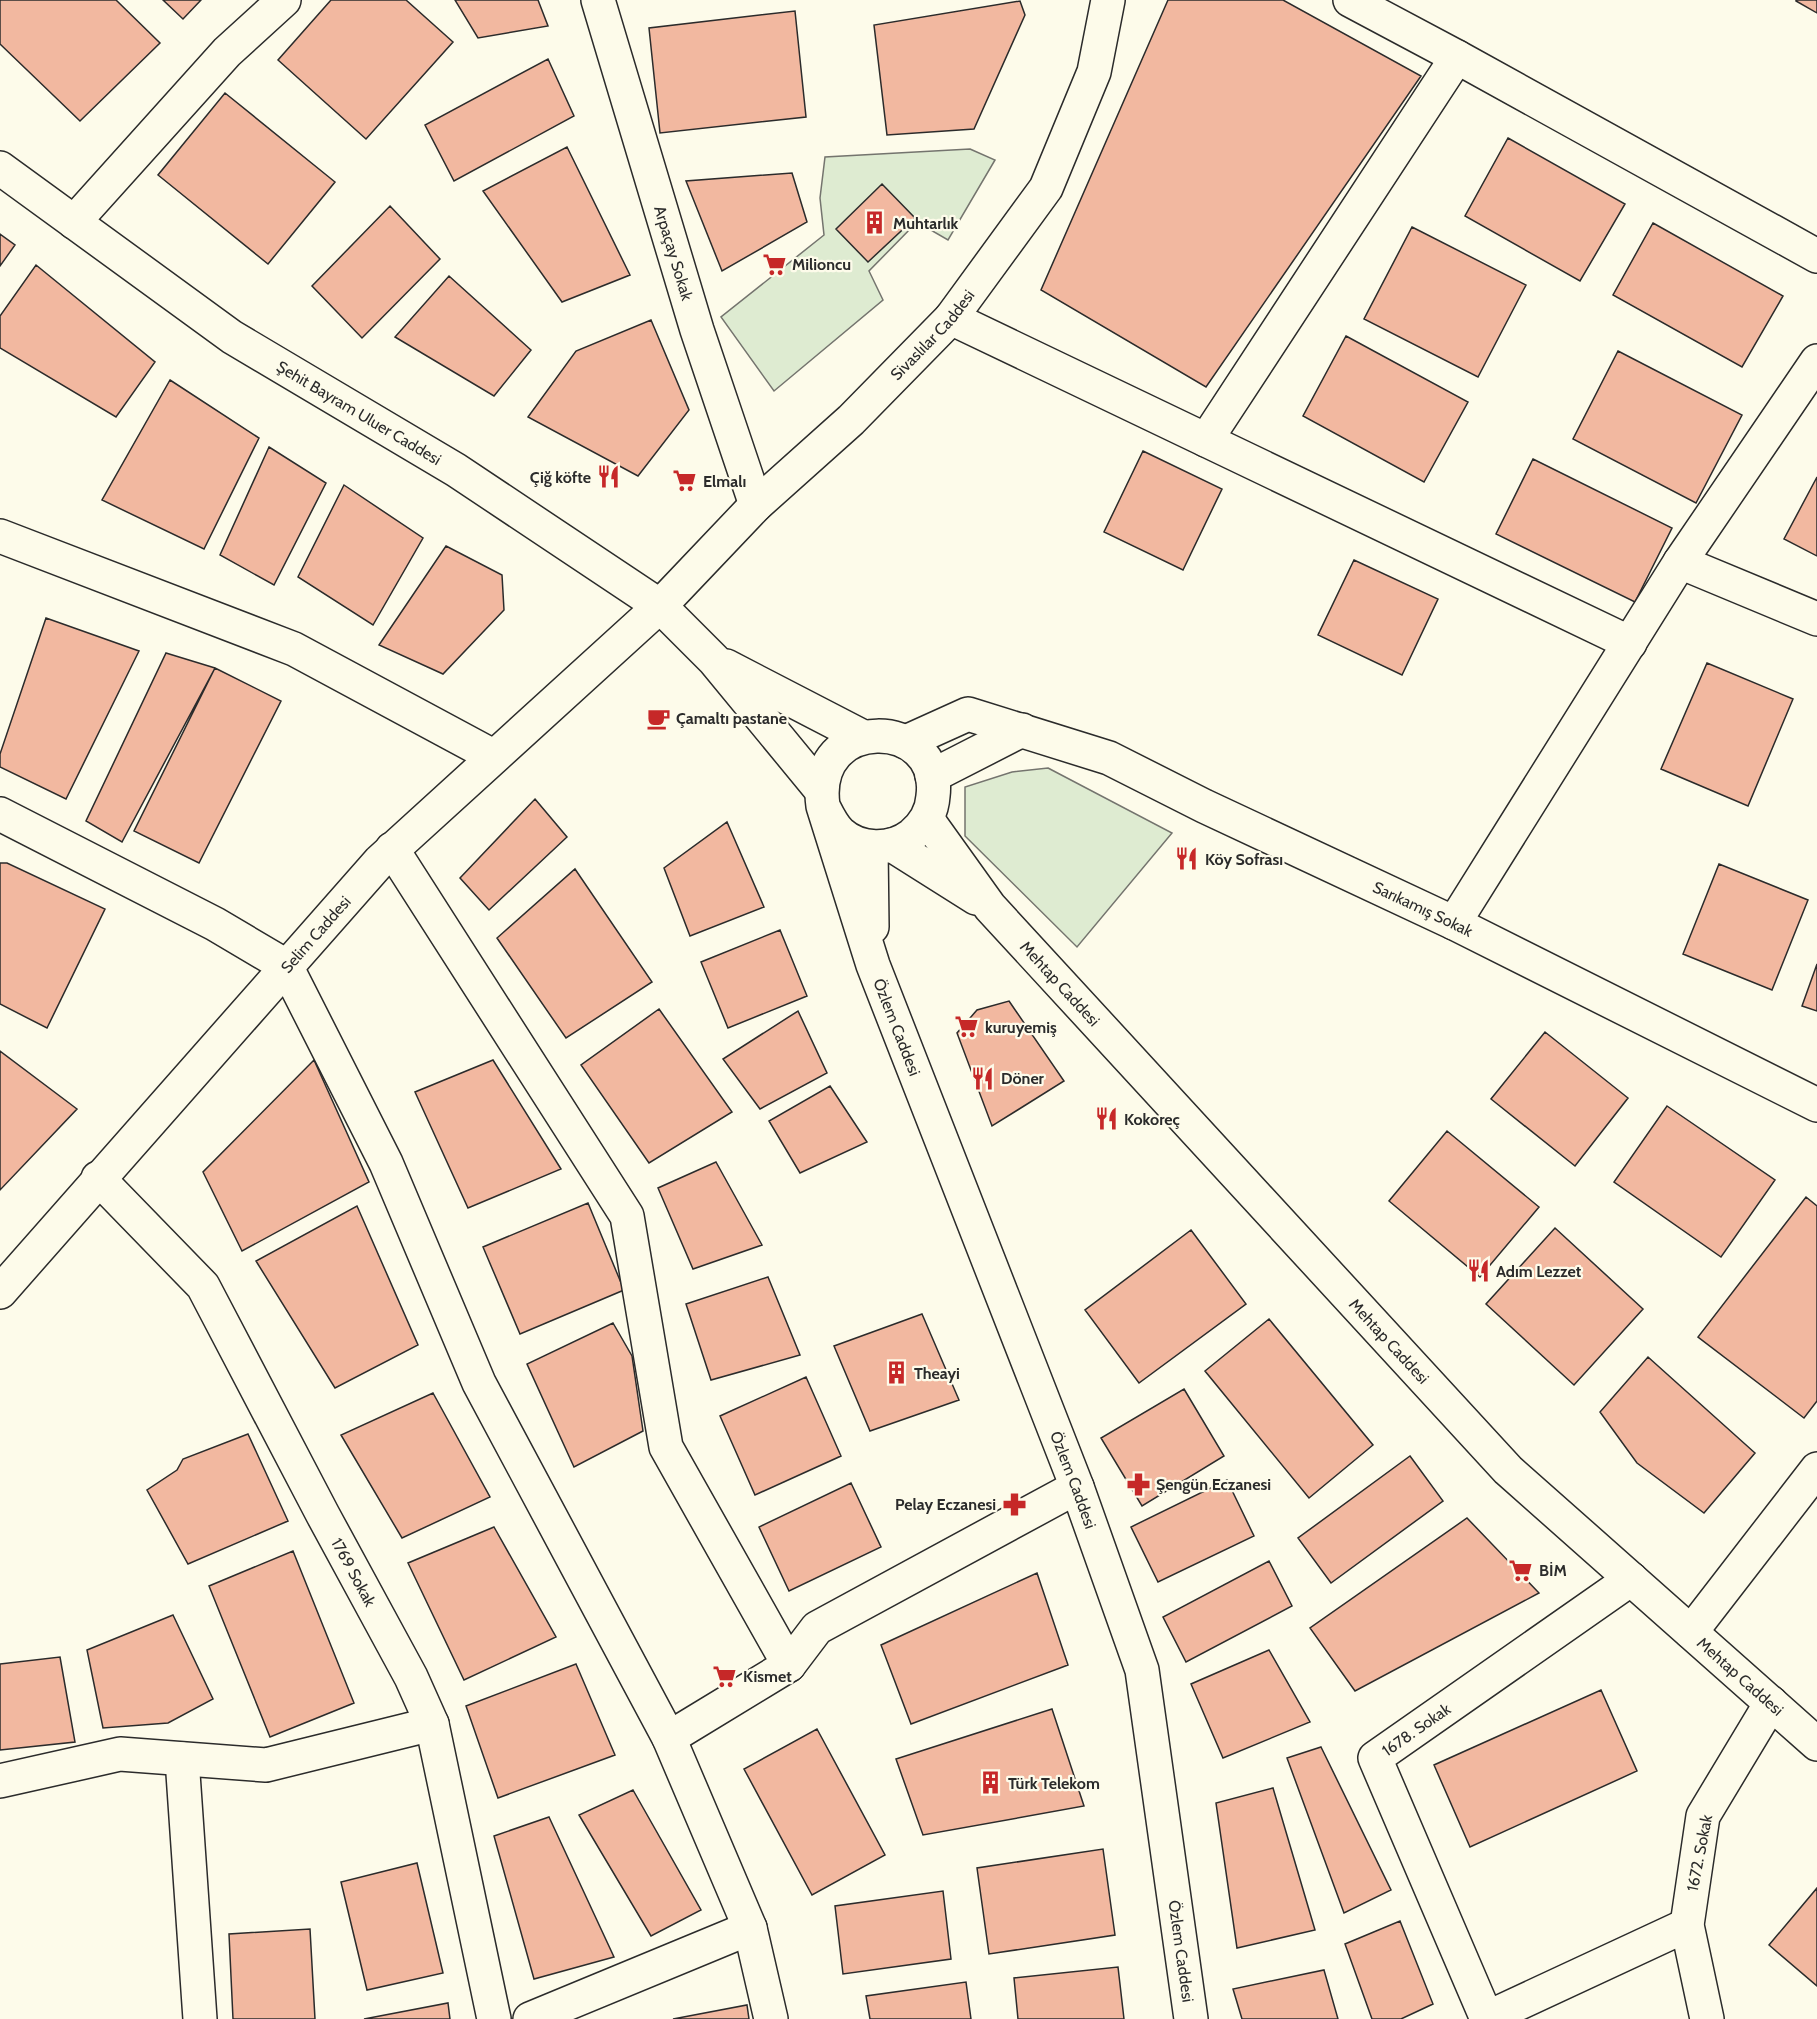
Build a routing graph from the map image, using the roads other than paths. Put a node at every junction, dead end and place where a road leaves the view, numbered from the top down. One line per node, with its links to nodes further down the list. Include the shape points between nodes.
1 (284, 0): 7 (street, via 227,52)
2 (598, 0): 12 (street, Arpaçay Sokak, via 697,330)
3 (1108, 0): 9 (street, Sivaslılar Caddesi, via 1094,72 1046,188)
4 (1350, 0): 5 (street)
5 (1457, 57): 8 (street); 11 (street)
6 (0, 168): 7 (street, Şehit Bayram Uluer Caddesi)
7 (74, 222): 15 (street, Şehit Bayram Uluer Caddesi, via 232,337 456,470)
8 (1817, 256)
9 (951, 318): 11 (street); 12 (street, Sivaslılar Caddesi, via 851,420)
10 (1817, 361): 14 (street)
11 (1206, 440): 17 (street)
12 (756, 505): 15 (street, Sivaslılar Caddesi)
13 (0, 536): 22 (street, via 294,649)
14 (1680, 562): 16 (street); 17 (street)
15 (660, 606): 18 (street, Şehit Bayram Uluer Caddesi); 22 (street, Selim Caddesi)
16 (1817, 618)
17 (1630, 643): 30 (street)
18 (714, 660): 20 (street); 24 (street)
19 (1022, 730): 21 (street, Sarıkamış Sokak, via 968,714); 23 (street); 30 (street, Sarıkamış Sokak, via 1109,758)
20 (863, 737): 21 (street, via 892,736); 24 (street, via 846,744 833,757 825,773)
21 (906, 742): 23 (street, via 918,751)
22 (493, 756): 28 (street, Selim Caddesi)
23 (932, 776): 26 (street, via 934,791)
24 (822, 798): 27 (street, via 830,821 841,834 855,843); 31 (street, Özlem Caddesi)
25 (0, 814): 32 (street, via 214,924)
26 (927, 819): 27 (street, via 906,840); 29 (street)
27 (882, 846): 29 (street); 31 (street)
28 (392, 849): 32 (street, Selim Caddesi); 40 (street, via 627,1216 666,1447)
29 (990, 907): 38 (street, Mehtap Caddesi, via 1508,1470)
30 (1454, 923): 33 (street, Sarıkamış Sokak)
31 (873, 965): 37 (street, Özlem Caddesi)
32 (286, 966): 34 (street, Selim Caddesi); 43 (street, via 386,1163 479,1383)
33 (1817, 1105)
34 (98, 1178): 35 (street, Selim Caddesi); 42 (street, 1769 Sokak, via 203,1286 411,1677)
35 (5, 1278)
36 (1814, 1481): 39 (street)
37 (1077, 1486): 40 (street, via 817,1628); 53 (street, Özlem Caddesi, via 1142,1670)
38 (1631, 1579): 39 (street, Mehtap Caddesi); 54 (street, 1678. Sokak, via 1375,1758)
39 (1691, 1632): 41 (street, Mehtap Caddesi)
40 (789, 1665): 43 (street)
41 (1771, 1703): 44 (street, Mehtap Caddesi); 47 (street, 1672. Sokak, via 1703,1816)
42 (432, 1724): 45 (street, via 266,1765); 50 (street, 1769 Sokak)
43 (669, 1738): 48 (street)
44 (1817, 1744)
45 (182, 1759): 46 (street, via 120,1754); 49 (street)
46 (0, 1781)
47 (1687, 1925): 54 (street); 55 (street, 1672. Sokak)
48 (750, 1928): 51 (street); 52 (street)
49 (200, 2019)
50 (494, 2019)
51 (530, 2019)
52 (771, 2019)
53 (1191, 2019)
54 (1487, 2019)
55 (1707, 2019)

